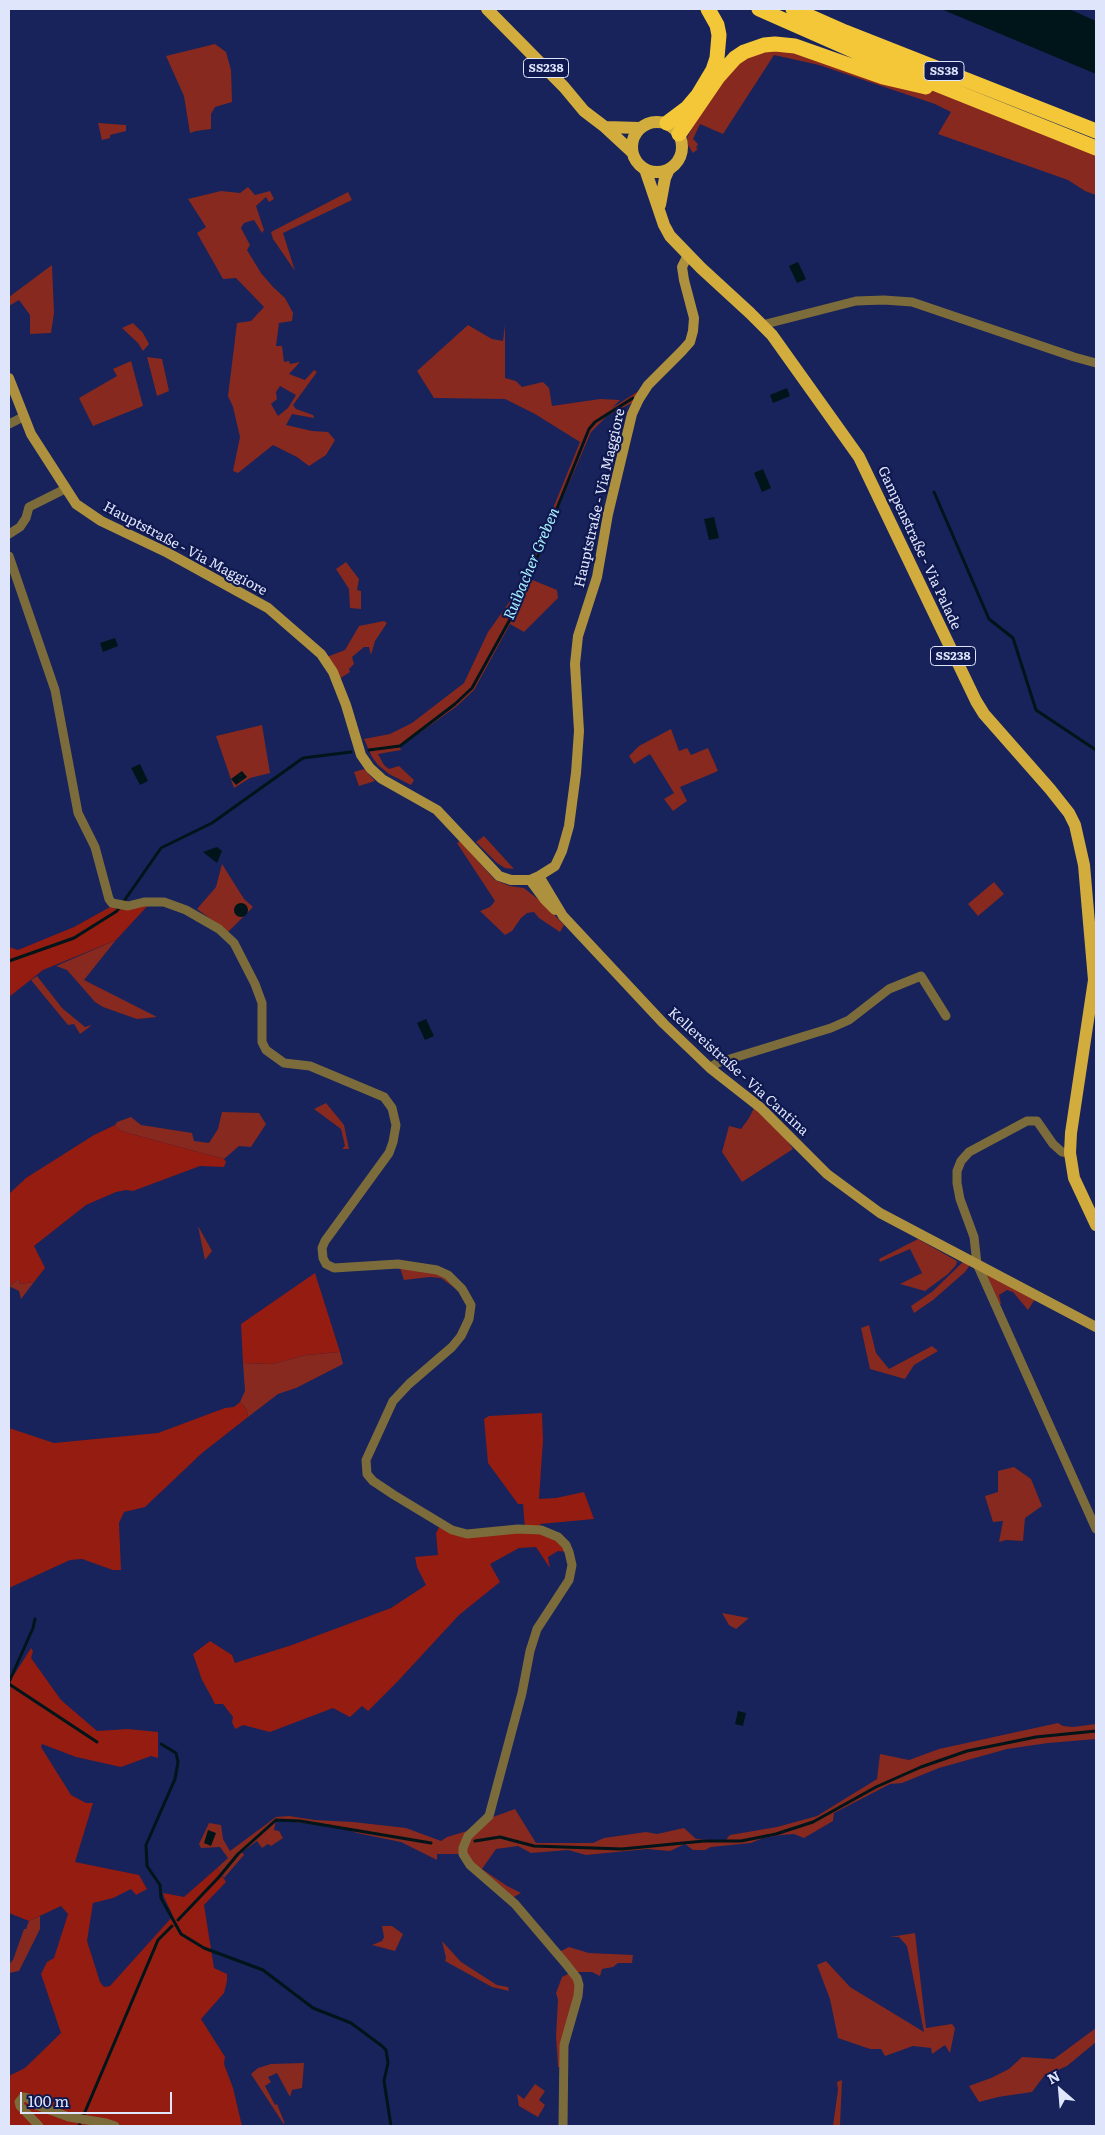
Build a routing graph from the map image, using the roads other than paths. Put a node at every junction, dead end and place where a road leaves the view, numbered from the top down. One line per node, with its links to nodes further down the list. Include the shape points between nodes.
1 (487, 9): 7 (main road, SS238, via 584,111)
2 (708, 9): 6 (highway, via 718,35 713,70 698,95)
3 (759, 9): 5 (highway, SS38)
4 (793, 9): 9 (highway, SS38)
5 (963, 94): 10 (highway, via 883,78 796,46 764,45 735,58); 11 (highway, SS38)
6 (667, 123): 8 (main road, via 654,122); 10 (main road)
7 (605, 127): 8 (main road); 12 (main road, SS238)
8 (640, 128): 12 (main road, via 633,139)
9 (1096, 131)
10 (679, 134): 13 (main road, via 682,141 680,156)
11 (1096, 148)
12 (632, 152): 14 (main road, SS238)
13 (669, 169): 14 (main road); 15 (main road)
14 (645, 170): 15 (main road, Gampenstraße - Via Palade / SS238)
15 (659, 208): 16 (main road, Gampenstraße - Via Palade / SS238, via 670,236)
16 (688, 255): 17 (main road, Gampenstraße - Via Palade / SS238); 25 (street, Hauptstraße - Via Maggiore, via 682,267 694,318 690,342 648,385 632,414 597,577 578,636 575,664 579,732 569,826 555,866)
17 (762, 325): 18 (street, via 856,302 912,302); 28 (main road, Gampenstraße - Via Palade / SS238, via 864,466 984,714 1050,789 1075,825 1084,865 1094,980)
18 (1096, 363)
19 (9, 378): 20 (street, Hauptstraße - Via Maggiore)
20 (23, 417): 21 (street); 22 (street, Hauptstraße - Via Maggiore)
21 (9, 424)
22 (65, 489): 23 (street, via 28,507 20,527); 25 (street, Hauptstraße - Via Maggiore, via 76,504 93,516 268,608 321,654 346,705 361,755 370,768 382,779 437,810 499,876 511,880)
23 (9, 534)
24 (9, 556): 35 (street, via 56,690 78,812 97,853 109,899 128,906 164,902 186,910 219,930 234,943 255,984 262,1004 262,1042 266,1050 284,1063 310,1066 384,1097 395,1116 394,1142 389,1153 325,1241 322,1248 326,1264 334,1268 398,1264 443,1272 462,1289 471,1305 467,1328 456,1343 393,1401 368,1454 367,1474 394,1495 452,1530 467,1534 518,1528 541,1530 558,1537 569,1552 572,1565 569,1580 537,1629 530,1651 522,1694 489,1816 468,1836 463,1848 470,1865 516,1904 580,1985 564,2045)
25 (535, 878): 27 (street, Kellereistraße - Via Cantina, via 563,916)
26 (946, 1016): 27 (street, via 921,976 889,989 849,1020 831,1028 717,1063)
27 (710, 1068): 30 (street, Kellereistraße - Via Cantina, via 761,1108 827,1174 860,1200)
28 (1070, 1153): 29 (main road, Gampenstraße - Via Palade / SS238, via 1074,1178); 30 (street, via 1062,1152 1037,1121 1032,1120 969,1152 961,1161 957,1183 974,1237)
29 (1096, 1224)
30 (977, 1264): 31 (street, Kellereistraße - Via Cantina); 32 (street)
31 (1096, 1327)
32 (1096, 1529)
33 (39, 2126): 34 (street, via 20,2106 23,2097 69,2117)
34 (115, 2126)
35 (563, 2126)

